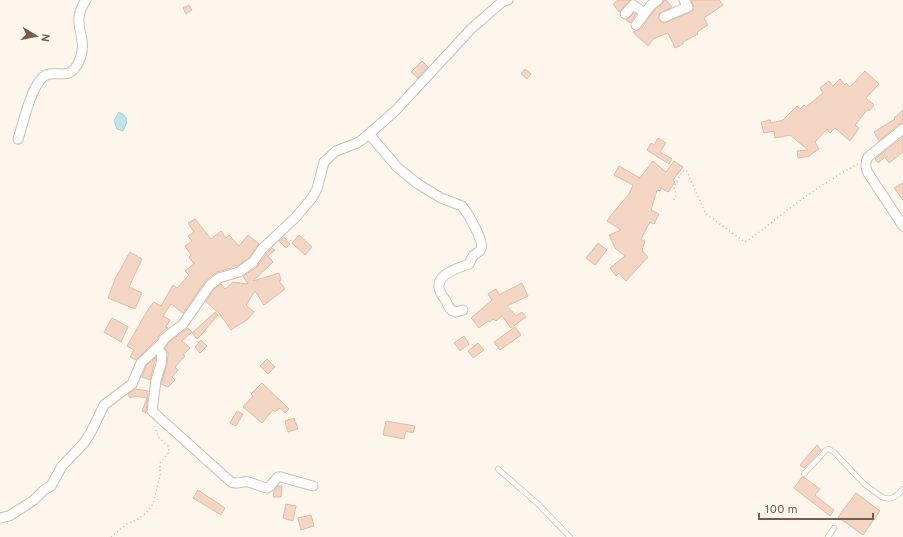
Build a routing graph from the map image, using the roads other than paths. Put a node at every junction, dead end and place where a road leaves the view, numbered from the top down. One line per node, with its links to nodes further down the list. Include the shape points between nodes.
1 (86, 0): 11 (street, via 78,21 83,47 79,62 66,75 50,74 38,82)
2 (508, 0): 10 (street, via 502,2 472,28 395,111)
3 (659, 0): 5 (street)
4 (684, 0): 7 (street, via 688,6)
5 (645, 13): 6 (street, via 633,4); 8 (street)
6 (625, 14)
7 (664, 17)
8 (636, 25)
9 (903, 129): 12 (street, via 867,160 865,167)
10 (369, 134): 13 (street, via 398,168 413,180 440,198 462,206 476,230 482,243 481,251 473,256 469,264 440,280 438,286 453,312); 14 (street, via 357,144 336,151 324,162 317,189 295,218 262,249 253,262 239,272 219,278 210,285 183,324 164,338)
11 (18, 139)
12 (903, 226)
13 (463, 310)
14 (157, 348): 17 (street, via 162,354 152,411 234,483 243,481 267,488 281,477); 19 (street, via 141,363 132,384 100,410 84,443 62,466 51,486 9,516)
15 (498, 469): 21 (lane, via 538,504)
16 (804, 474): 18 (lane, via 829,449 864,484 882,497 896,497)
17 (313, 486)
18 (903, 489)
19 (0, 518)
20 (834, 528): 22 (lane)
21 (570, 537)
22 (828, 537)

